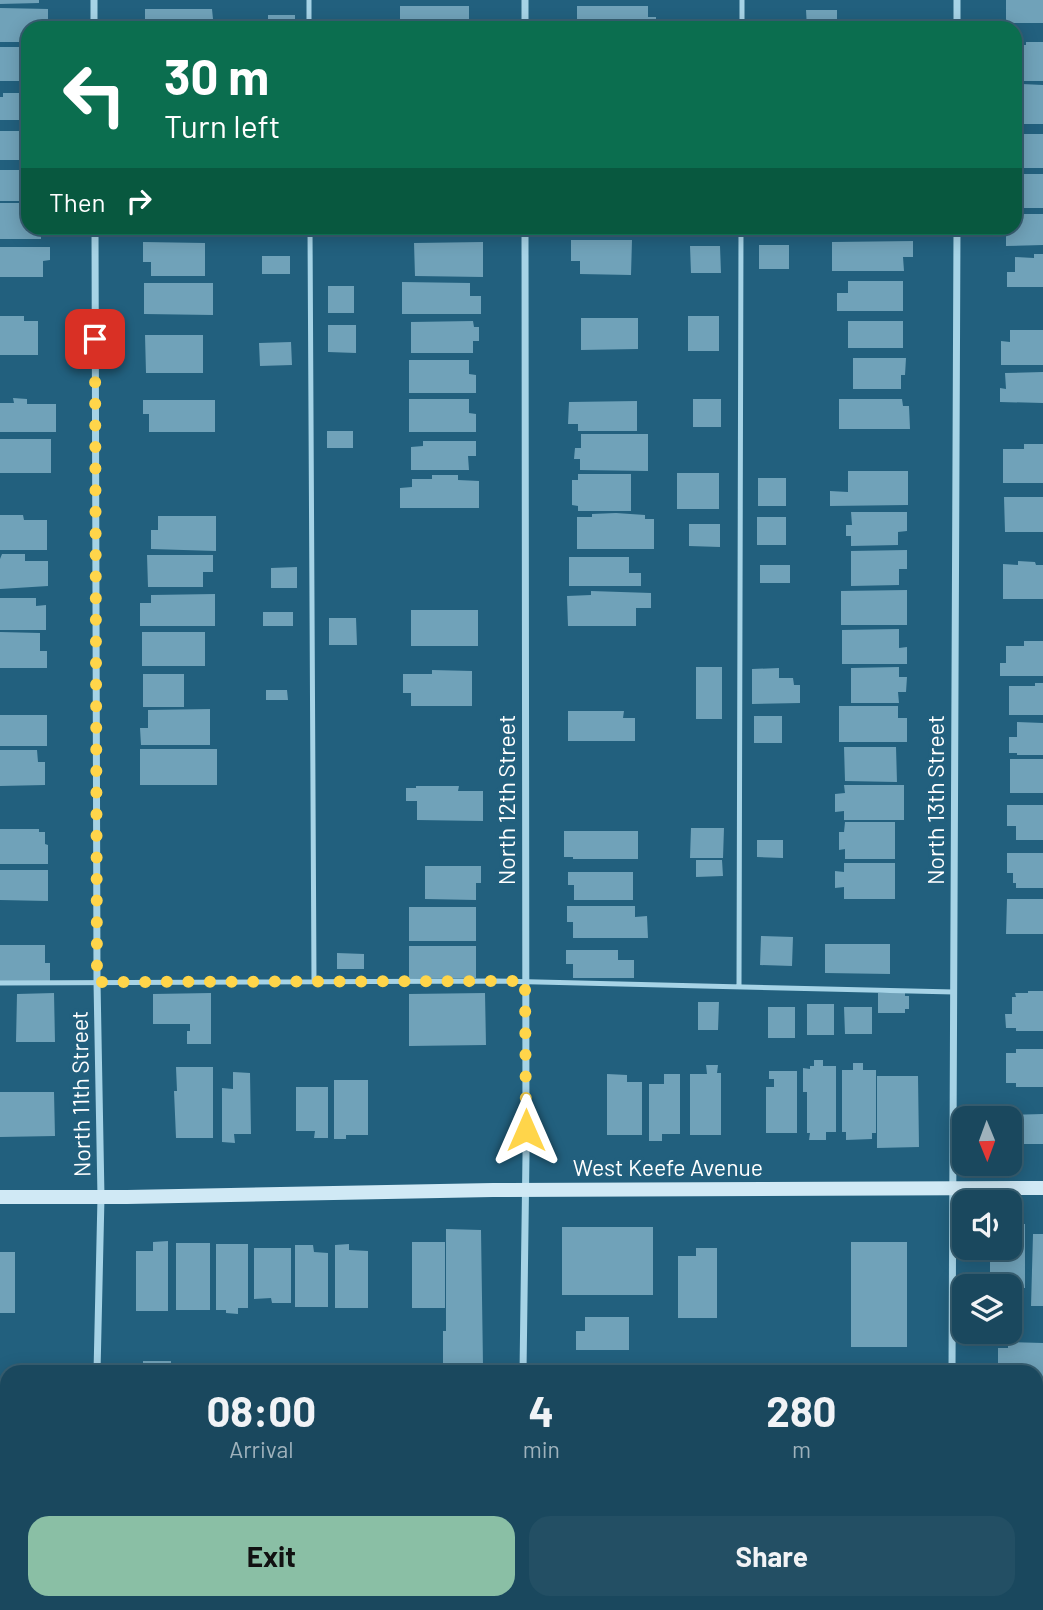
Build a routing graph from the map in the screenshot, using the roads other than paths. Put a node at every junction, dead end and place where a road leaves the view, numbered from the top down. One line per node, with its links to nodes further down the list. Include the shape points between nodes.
1 (94, 0): 6 (street)
2 (309, 0): 7 (lane)
3 (525, 0): 8 (street)
4 (742, 0): 9 (lane)
5 (957, 0): 10 (street)
6 (94, 21)
7 (309, 21)
8 (525, 21)
9 (742, 21)
10 (957, 21)
11 (95, 235): 18 (street, North 11th Street)
12 (310, 235): 16 (lane)
13 (525, 235): 17 (street, North 12th Street)
14 (741, 235): 20 (lane)
15 (957, 235): 21 (street, North 13th Street)
16 (314, 981): 17 (lane); 18 (lane)
17 (525, 981): 20 (lane); 24 (street, North 12th Street)
18 (97, 982): 19 (lane); 26 (street, North 11th Street)
19 (0, 983)
20 (738, 987): 21 (lane)
21 (954, 992): 22 (street, North 13th Street)
22 (953, 1188): 23 (street, West Keefe Avenue); 24 (street, West Keefe Avenue); 29 (street, North 13th Street)
23 (1043, 1188)
24 (526, 1190): 26 (street, West Keefe Avenue); 28 (street, North 12th Street)
25 (0, 1197): 26 (street, West Keefe Avenue)
26 (101, 1197): 27 (street, North 11th Street)
27 (97, 1365)
28 (523, 1365)
29 (953, 1365)

